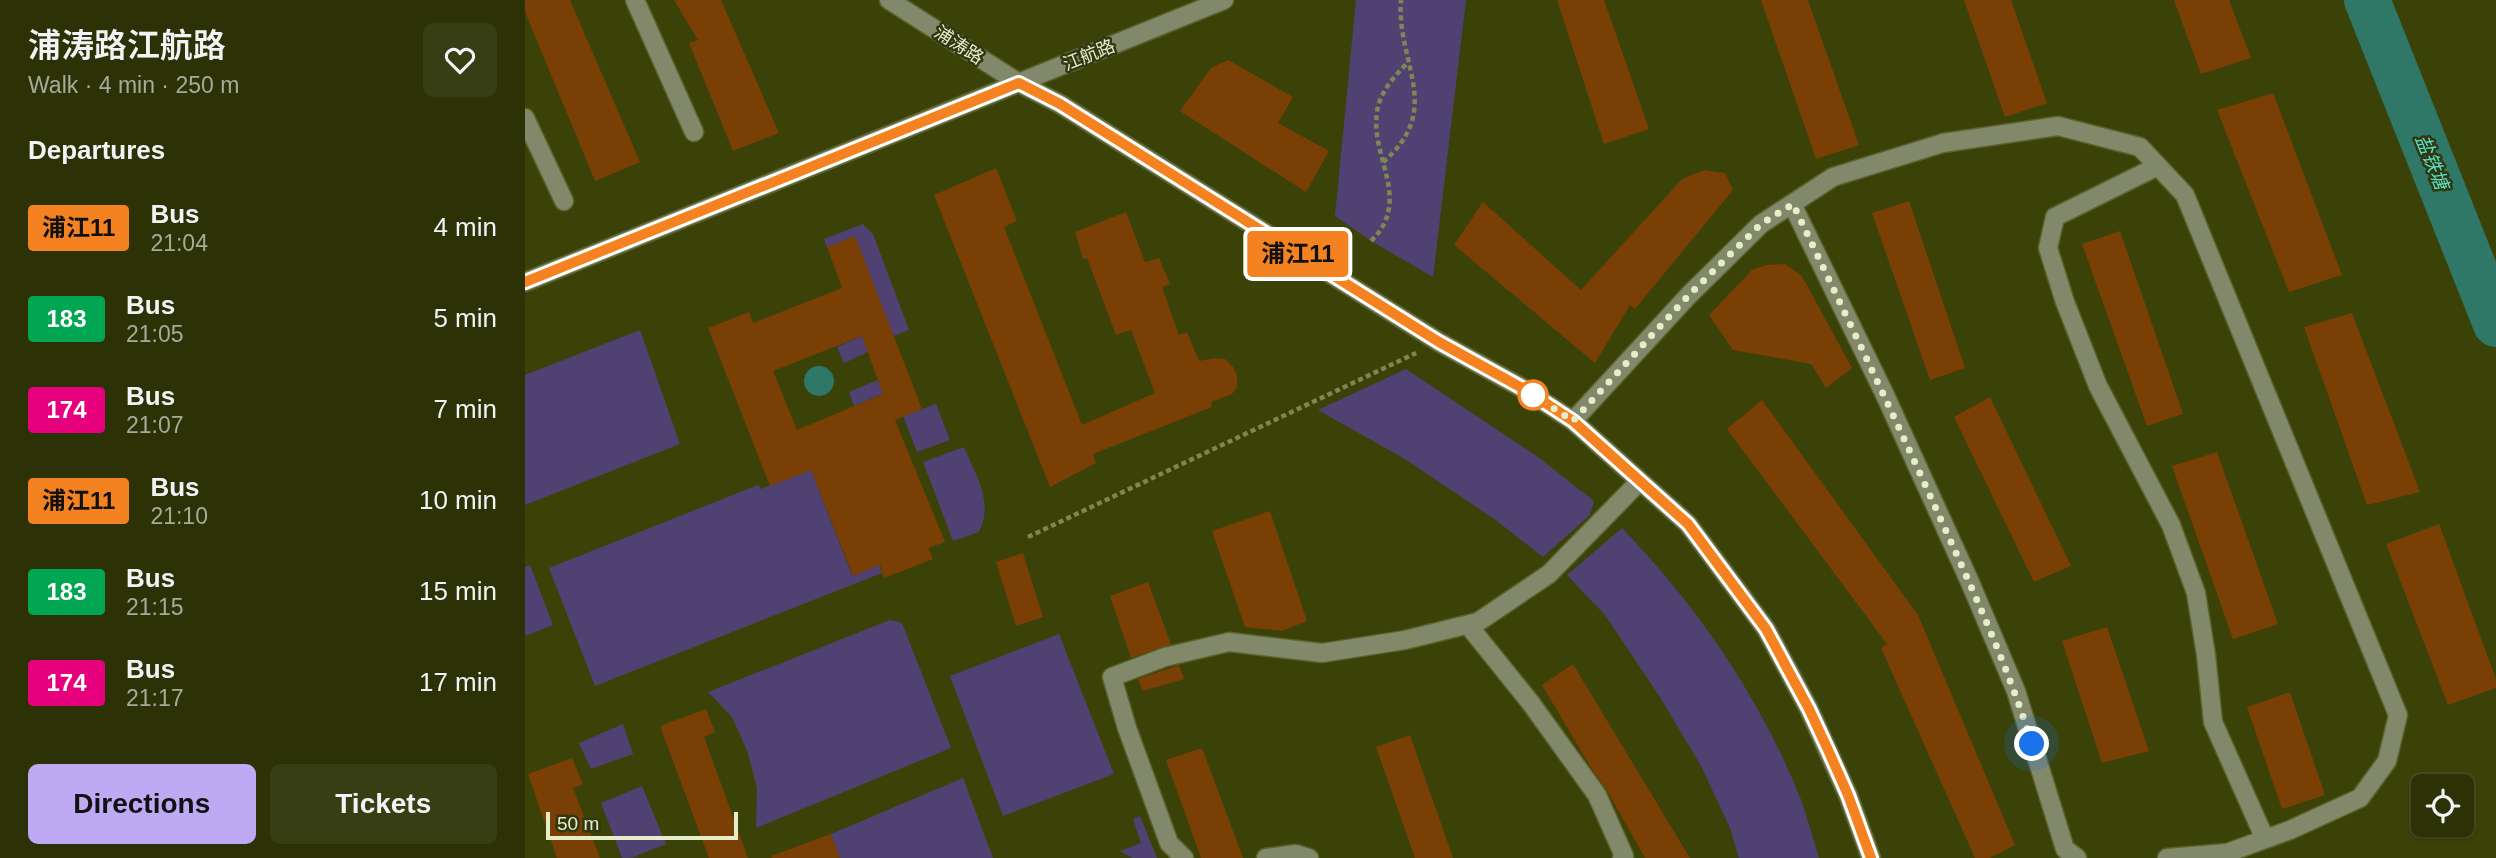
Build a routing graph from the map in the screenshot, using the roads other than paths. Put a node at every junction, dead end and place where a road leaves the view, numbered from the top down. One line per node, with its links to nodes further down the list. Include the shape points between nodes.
1 (635, 0): 6 (street)
2 (889, 0): 4 (street, 浦涛路)
3 (1224, 0): 4 (street, 江航路)
4 (1019, 83): 10 (street, 江航路); 11 (street, 浦涛路)
5 (525, 118): 8 (street)
6 (694, 132)
7 (2158, 166): 9 (street, via 2140,147 2058,126 1943,143 1832,177); 14 (street, via 2055,217 2048,247 2098,386 2171,525 2196,593 2213,722); 14 (street, via 2185,195 2398,715 2387,761 2360,798)
8 (564, 201)
9 (1793, 204): 11 (street, via 1761,224 1689,295); 20 (street, via 1969,580 2016,691 2065,849)
10 (525, 282)
11 (1573, 421): 12 (street, 浦涛路)
12 (1640, 481): 13 (street, via 1549,574); 19 (street, 浦涛路, via 1688,524 1766,629 1826,746)
13 (1468, 625): 15 (street, via 1322,653 1229,642 1165,657 1112,677 1169,843); 18 (street, via 1597,795)
14 (2265, 839): 21 (street, via 2227,853)
15 (1184, 858)
16 (1266, 858): 17 (street, via 1296,854)
17 (1309, 858)
18 (1622, 858)
19 (1871, 858)
20 (2077, 858)
21 (2167, 858)

